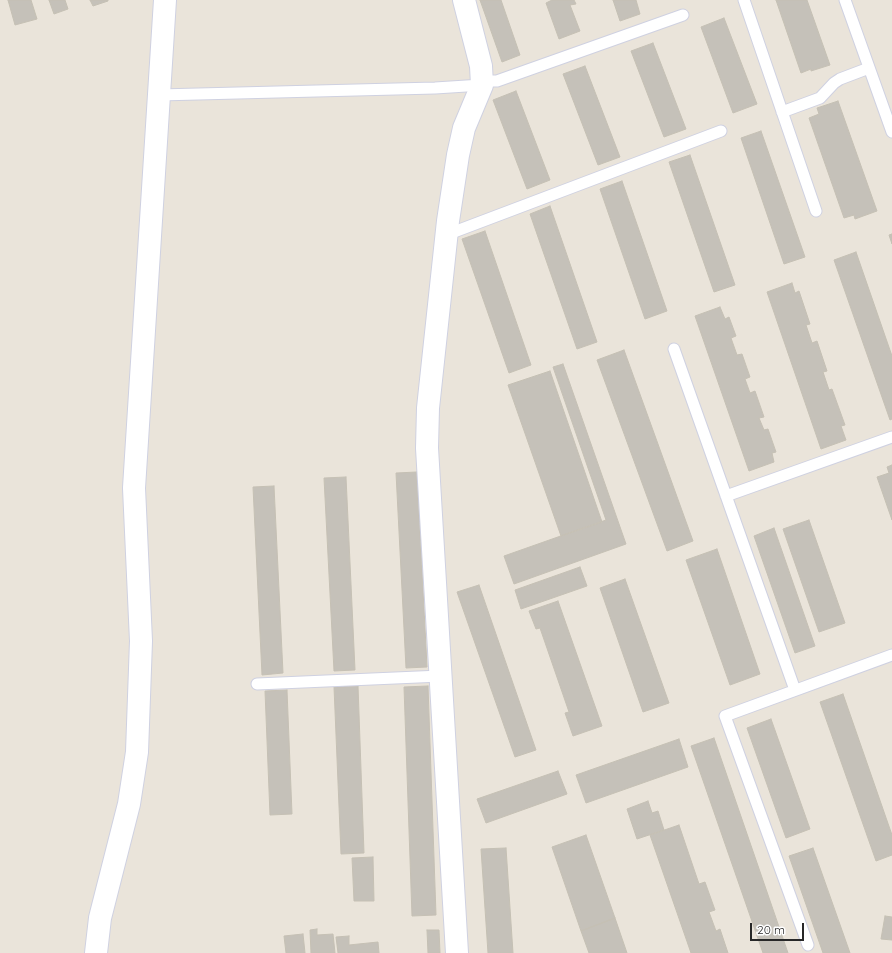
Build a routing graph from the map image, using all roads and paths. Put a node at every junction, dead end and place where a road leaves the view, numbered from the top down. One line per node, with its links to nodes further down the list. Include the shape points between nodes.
1 (165, 0): 8 (street)
2 (464, 0): 7 (street, via 480,59)
3 (744, 0): 9 (lane)
4 (845, 0): 6 (lane)
5 (683, 15): 7 (lane, via 497,81)
6 (869, 68): 9 (lane, via 840,79 820,98); 11 (lane)
7 (482, 83): 8 (lane, via 435,88); 13 (street, via 464,128)
8 (159, 95): 22 (street, via 134,488 142,641 137,752 129,804 100,918)
9 (782, 112): 12 (lane)
10 (722, 131): 13 (lane)
11 (892, 132)
12 (816, 211)
13 (446, 235): 18 (street, via 428,408 427,448)
14 (674, 349): 16 (lane)
15 (892, 437): 16 (lane)
16 (726, 496): 20 (lane)
17 (892, 655): 20 (lane)
18 (441, 676): 19 (lane); 23 (street)
19 (257, 684)
20 (795, 690): 21 (lane, via 725,716)
21 (808, 946)
22 (96, 953)
23 (457, 953)

